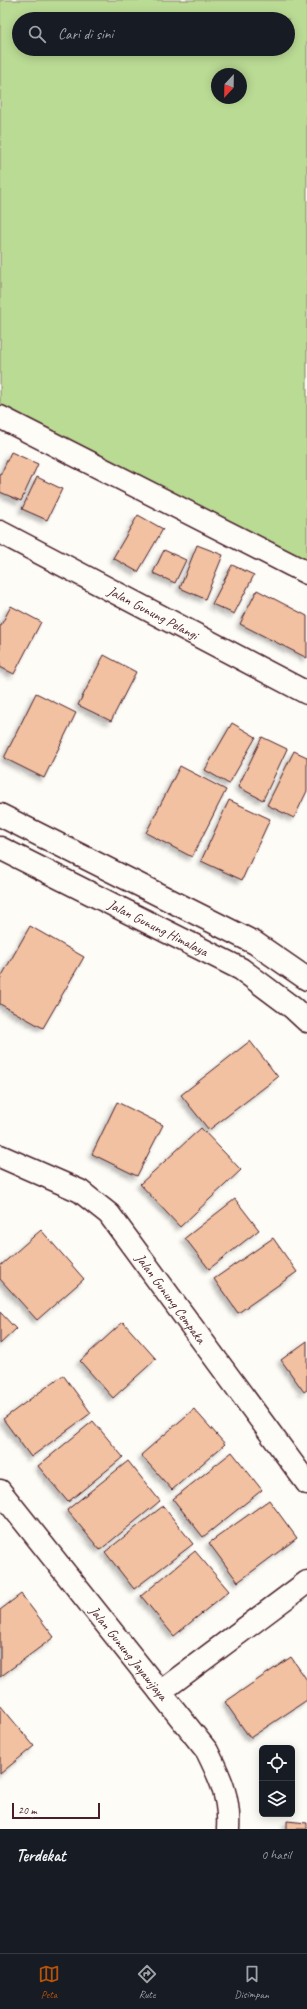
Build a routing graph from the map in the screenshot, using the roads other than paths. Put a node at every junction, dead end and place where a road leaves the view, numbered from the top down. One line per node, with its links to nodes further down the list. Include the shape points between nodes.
1 (0, 417): 3 (street)
2 (0, 532): 4 (street, Jalan Gunung Pelangi)
3 (307, 573)
4 (307, 693)
5 (0, 815): 7 (street, Jalan Gunung Himalaya, via 255,943)
6 (0, 848): 8 (street, Jalan Gunung Himalaya, via 241,969)
7 (307, 979)
8 (307, 1021)
9 (0, 1156): 10 (street, Jalan Gunung Cempaka, via 80,1191 108,1214)
10 (307, 1483)
11 (0, 1491): 13 (street, Jalan Gunung Jayawijaya)
12 (307, 1582): 13 (street)
13 (160, 1692): 14 (street, Jalan Gunung Jayawijaya, via 207,1751 222,1782)
14 (228, 1829)

